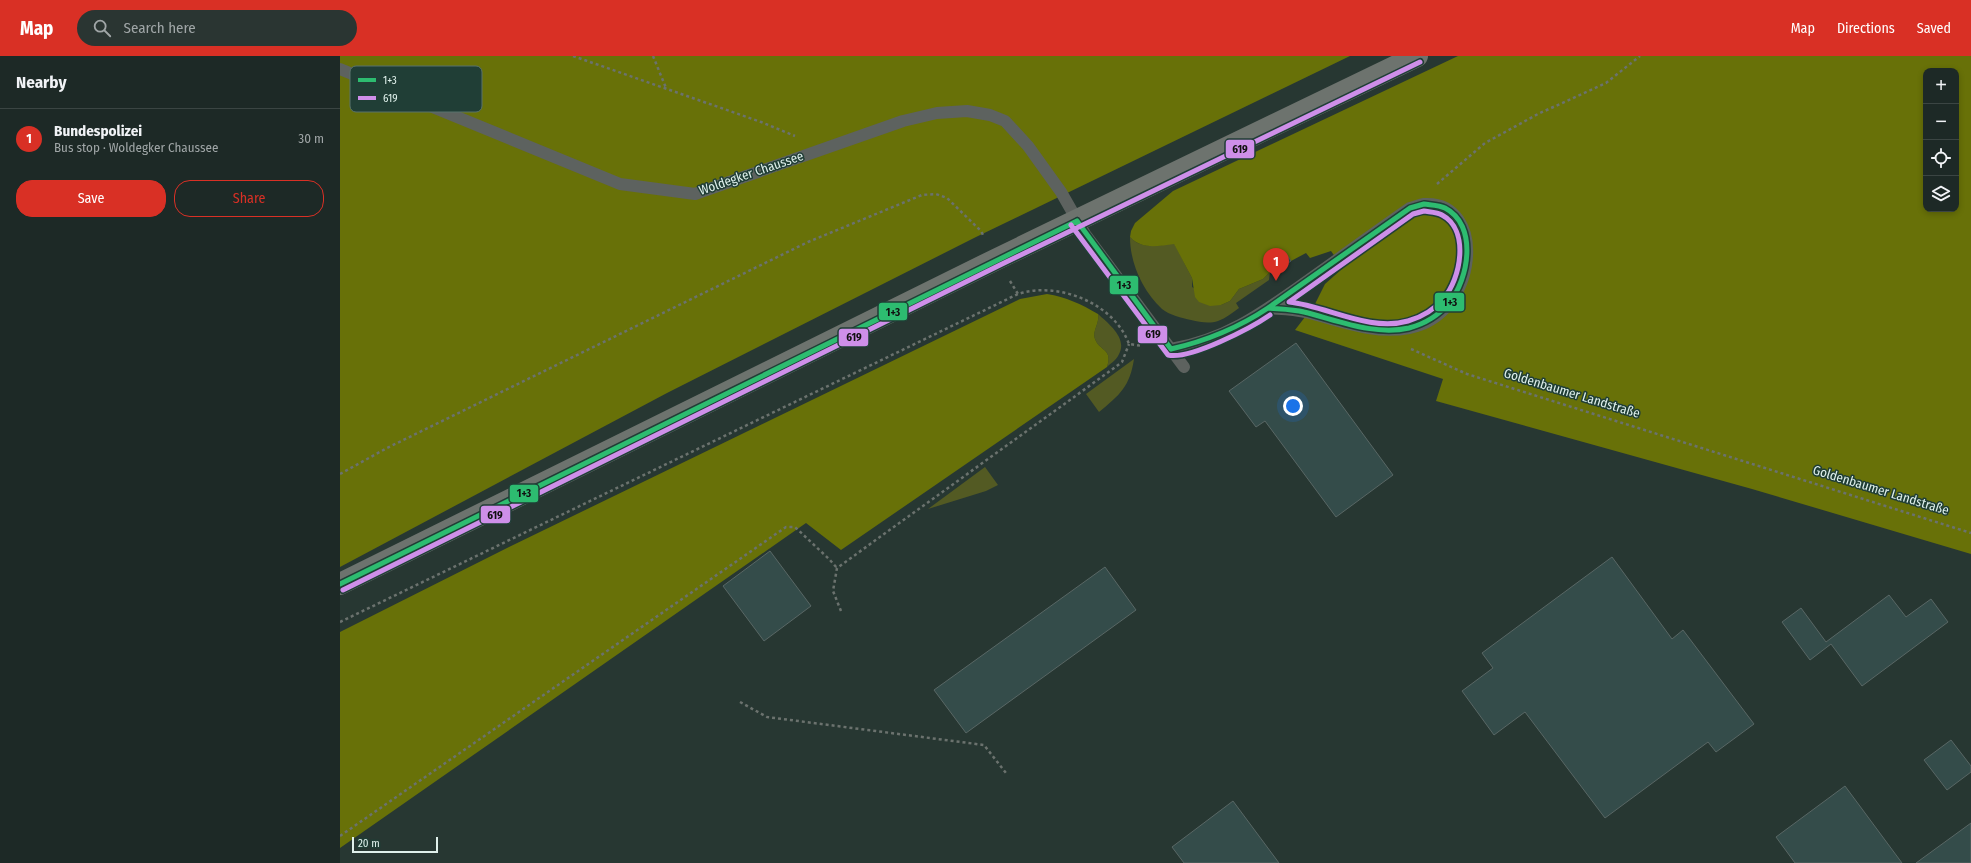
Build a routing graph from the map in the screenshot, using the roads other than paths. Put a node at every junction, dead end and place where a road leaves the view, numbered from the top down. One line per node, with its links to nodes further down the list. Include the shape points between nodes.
1 (1417, 56): 5 (main road)
2 (340, 69): 3 (lane, Woldegker Chaussee)
3 (350, 73)
4 (445, 112): 5 (lane, Woldegker Chaussee, via 620,184 695,194 903,120 937,113 967,111 990,115 1005,122 1028,146)
5 (1078, 221): 7 (lane, Woldegker Chaussee); 9 (main road)
6 (1268, 308): 6 (lane, via 1410,208 1424,204 1435,205 1456,217 1463,227 1467,254 1461,287 1443,311 1421,325 1390,330 1364,328 1303,312); 7 (lane, via 1236,329 1213,339)
7 (1171, 349): 8 (lane, Woldegker Chaussee)
8 (1184, 367)
9 (340, 584)

